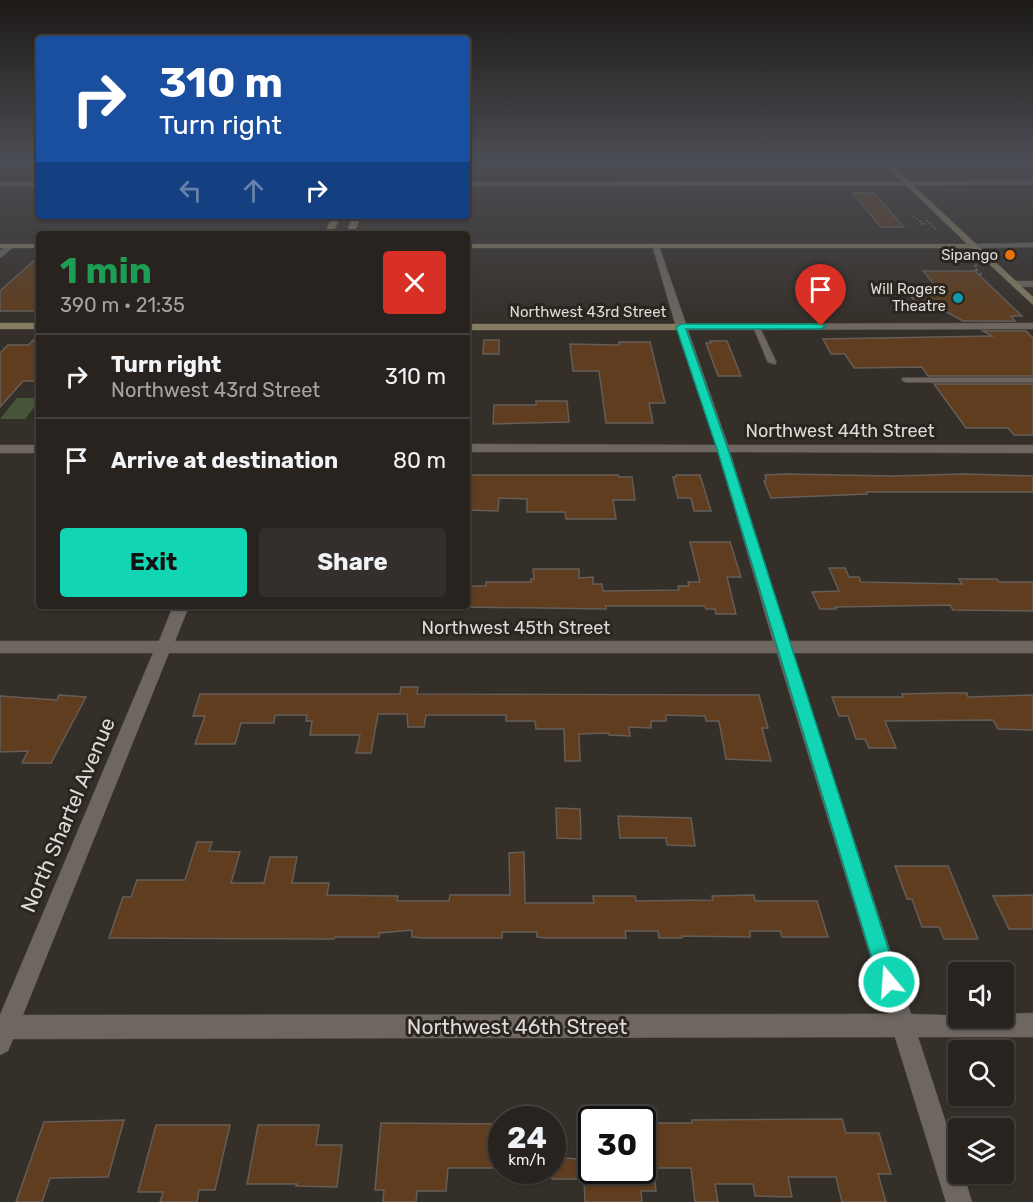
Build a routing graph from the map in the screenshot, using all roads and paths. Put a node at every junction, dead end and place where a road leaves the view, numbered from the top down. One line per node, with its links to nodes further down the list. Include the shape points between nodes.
1 (942, 215): 10 (street)
2 (913, 216): 3 (path)
3 (928, 222)
4 (1033, 245): 10 (street)
5 (0, 246): 6 (street)
6 (11, 246): 7 (street); 11 (street)
7 (36, 246)
8 (470, 246): 9 (street)
9 (655, 246): 10 (street); 20 (street)
10 (974, 246): 12 (street)
11 (0, 255)
12 (1015, 284): 13 (street); 14 (street)
13 (1033, 284)
14 (1033, 302)
15 (0, 326): 16 (street)
16 (36, 326)
17 (756, 326): 18 (street, Northwest 43rd Street); 20 (street, Northwest 43rd Street); 21 (lane)
18 (1033, 326)
19 (470, 327): 20 (street, Northwest 43rd Street)
20 (681, 327): 27 (street)
21 (772, 362)
22 (1033, 380): 23 (lane)
23 (906, 381)
24 (470, 448): 27 (street, Northwest 44th Street)
25 (0, 449): 26 (street)
26 (36, 449)
27 (723, 449): 28 (street, Northwest 44th Street); 31 (street)
28 (1033, 449)
29 (180, 609): 33 (street, North Shartel Avenue)
30 (0, 647): 33 (street, Northwest 45th Street)
31 (783, 647): 32 (street, Northwest 45th Street); 33 (street, Northwest 45th Street); 35 (street)
32 (1033, 647)
33 (163, 649): 36 (street, North Shartel Avenue)
34 (1033, 1025): 35 (street, Northwest 46th Street)
35 (903, 1026): 36 (street, Northwest 46th Street); 37 (street)
36 (2, 1032)
37 (959, 1202)

